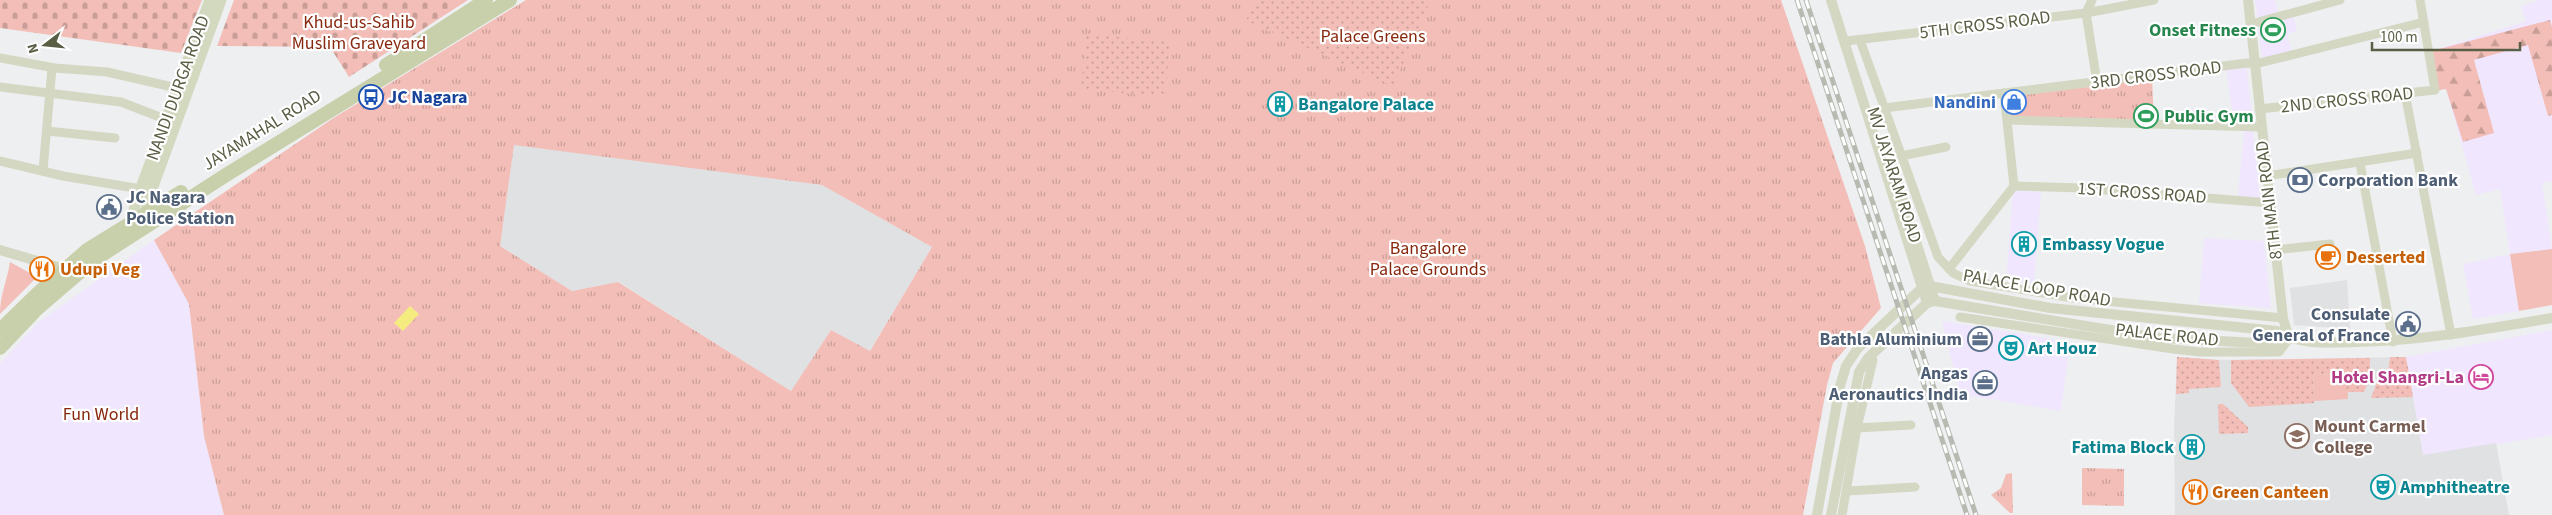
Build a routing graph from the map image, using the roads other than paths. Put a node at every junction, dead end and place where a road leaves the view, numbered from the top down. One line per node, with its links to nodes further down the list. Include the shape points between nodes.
1 (210, 0): 21 (main road, NANDI DURGA ROAD)
2 (222, 0): 28 (main road, NANDI DURGA ROAD)
3 (486, 0): 42 (main road, JAYAMAHAL ROAD)
4 (510, 0): 42 (main road, JAYAMAHAL ROAD)
5 (1831, 0): 15 (street, MV JAYARAM ROAD)
6 (2092, 0): 11 (street)
7 (2154, 0): 11 (street, 5TH CROSS ROAD)
8 (2248, 0): 13 (street, 8TH MAIN ROAD)
9 (2340, 0): 13 (street)
10 (2420, 0): 12 (street)
11 (2086, 13): 14 (street, 5TH CROSS ROAD); 19 (street)
12 (2424, 22): 17 (street, 3RD CROSS ROAD); 23 (street, 2ND CROSS ROAD, via 2435,90)
13 (2251, 24): 17 (street, 8TH MAIN ROAD)
14 (1860, 40): 15 (street, 5TH CROSS ROAD); 25 (street, PALACE LOOP ROAD)
15 (1847, 46): 51 (street, MV JAYARAM ROAD)
16 (0, 58): 18 (street)
17 (2255, 64): 19 (street, 3RD CROSS ROAD, via 2247,62); 26 (street, 8TH MAIN ROAD)
18 (52, 68): 21 (street, via 107,72); 22 (street)
19 (2097, 82): 24 (street, 3RD CROSS ROAD)
20 (0, 87): 22 (street)
21 (177, 88): 28 (main road, NANDI DURGA ROAD)
22 (51, 93): 28 (street, via 121,102); 30 (street)
23 (2405, 93): 26 (street, 2ND CROSS ROAD); 33 (street)
24 (2004, 94): 25 (street, 3RD CROSS ROAD); 27 (street)
25 (1884, 108): 34 (street, PALACE LOOP ROAD)
26 (2259, 109): 29 (street, 8TH MAIN ROAD)
27 (2008, 120): 29 (street, 2ND CROSS ROAD); 39 (street)
28 (171, 121): 40 (main road, NANDI DURGA ROAD); 42 (main road, NANDI DURGA ROAD)
29 (2261, 127): 38 (street, 8TH MAIN ROAD)
30 (47, 131): 31 (street); 37 (street)
31 (115, 138)
32 (1946, 148): 34 (street)
33 (2417, 153): 36 (street); 58 (street)
34 (1901, 156): 48 (street, PALACE LOOP ROAD, via 1938,257)
35 (0, 161): 37 (street)
36 (2360, 163): 38 (street); 61 (street)
37 (43, 170): 40 (street)
38 (2267, 176): 41 (street, 8TH MAIN ROAD)
39 (2014, 186): 41 (street, 1ST CROSS ROAD); 48 (street)
40 (141, 189): 43 (main road, NANDI DURGA ROAD)
41 (2270, 203): 46 (street, 8TH MAIN ROAD)
42 (146, 219): 43 (main road, JAYAMAHAL ROAD)
43 (132, 228): 49 (main road, JAYAMAHAL ROAD, via 87,250)
44 (2330, 244): 46 (street)
45 (0, 250): 47 (street)
46 (2275, 250): 54 (street, 8TH MAIN ROAD)
47 (37, 262): 49 (street); 50 (street)
48 (1949, 269): 54 (street, PALACE LOOP ROAD, via 1970,281 2073,298)
49 (72, 272): 50 (main road, JAYAMAHAL ROAD)
50 (60, 282): 57 (main road, JAYAMAHAL ROAD); 62 (main road, JAYAMAHAL ROAD)
51 (1926, 287): 52 (street, MV JAYARAM ROAD); 56 (street); 60 (street, PALACE ROAD, via 2050,308 2277,331)
52 (1931, 302): 59 (street); 60 (street, PALACE ROAD, via 2159,338 2279,344)
53 (1960, 317): 60 (street, via 2200,352 2279,352)
54 (2283, 318): 60 (street, 8TH MAIN ROAD)
55 (2552, 318): 58 (street, PALACE ROAD)
56 (1882, 326): 59 (street); 68 (street, via 1858,348 1846,366)
57 (0, 330)
58 (2450, 335): 61 (street, PALACE ROAD)
59 (1892, 337): 69 (street, via 1868,358 1859,372)
60 (2289, 339): 61 (street, PALACE ROAD)
61 (2393, 342)
62 (0, 348)
63 (1873, 360): 65 (street)
64 (1910, 425): 65 (street)
65 (1857, 428): 67 (street)
66 (1915, 487): 67 (street)
67 (1848, 491): 70 (street)
68 (1817, 515)
69 (1831, 515)
70 (1842, 515)

